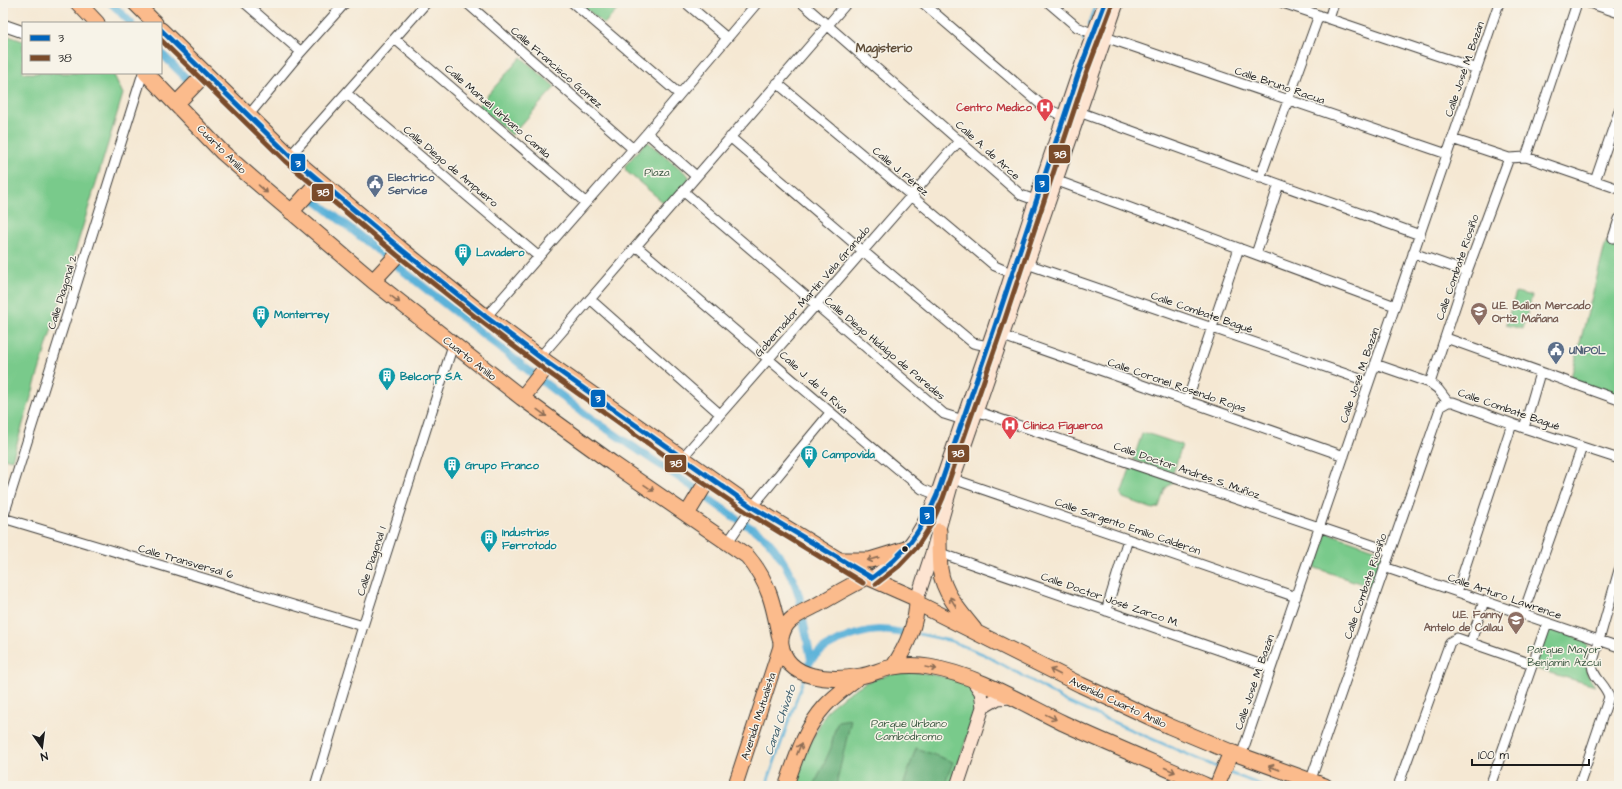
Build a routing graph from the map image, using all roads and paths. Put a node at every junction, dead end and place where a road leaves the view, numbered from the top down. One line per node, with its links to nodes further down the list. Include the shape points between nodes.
1 (78, 3): 24 (highway)
2 (135, 3): 25 (highway)
3 (245, 3): 33 (street)
4 (345, 3): 33 (street)
5 (426, 3): 32 (street)
6 (467, 3): 52 (street, Calle Francisco Gomez)
7 (573, 3): 41 (street)
8 (686, 3): 31 (street)
9 (757, 3): 31 (street)
10 (802, 3): 27 (street, Calle A. de Arce)
11 (847, 3): 27 (street)
12 (924, 3): 47 (street, via 1045,108)
13 (1049, 3): 30 (street, Calle Bruno Racua, via 1077,27)
14 (1105, 3): 30 (main road)
15 (1117, 3): 30 (main road)
16 (1283, 3): 22 (street)
17 (1334, 3): 23 (street)
18 (1499, 3): 34 (street, Calle José M. Bazán)
19 (1577, 3): 55 (street)
20 (1589, 3): 21 (street)
21 (1619, 13)
22 (1319, 15): 23 (street); 43 (street)
23 (1329, 18): 34 (street)
24 (96, 22)
25 (153, 22)
26 (3, 25): 29 (street)
27 (826, 26): 39 (street); 51 (street, Calle A. de Arce)
28 (162, 31): 38 (highway)
29 (22, 32)
30 (1099, 35): 35 (main road); 43 (street, Calle Bruno Racua); 45 (main road)
31 (727, 38): 41 (street)
32 (395, 39): 40 (street); 68 (street, Calle Manuel Urbano Camila)
33 (301, 52): 46 (street)
34 (1477, 69): 50 (street, Calle José M. Bazán)
35 (1079, 72): 45 (main road, via 1082,80 1075,105); 47 (main road)
36 (143, 74): 118 (street, Calle Diagonal 2)
37 (147, 74): 42 (highway, Cuarto Anillo)
38 (201, 78): 42 (highway); 46 (highway)
39 (777, 83): 49 (street); 66 (street, Calle J. Pérez)
40 (346, 93): 54 (street); 79 (street, Calle Diego de Ampuero)
41 (679, 94): 48 (street)
42 (182, 98): 69 (highway, Cuarto Anillo, one-way to 69, via 222,152)
43 (1288, 100): 53 (street, Calle Bruno Racua); 59 (street)
44 (1619, 111): 61 (street)
45 (1079, 112): 57 (main road); 59 (street)
46 (248, 116): 54 (highway)
47 (1064, 116): 57 (main road, via 1069,129 1060,152); 67 (main road)
48 (647, 133): 52 (street); 58 (street)
49 (730, 137): 58 (street); 75 (street)
50 (1452, 139): 53 (street, Calle José M. Bazán); 56 (street)
51 (960, 140): 66 (street, Gobernador Martín Vela Granado); 67 (street, Calle A. de Arce, via 1021,195)
52 (632, 148): 68 (street)
53 (1447, 154): 71 (street, Calle José M. Bazán)
54 (290, 156): 63 (highway)
55 (1526, 157): 56 (street); 61 (street)
56 (1509, 158): 81 (street, Calle Combate Riosiño)
57 (1062, 160): 60 (main road)
58 (696, 176): 65 (street)
59 (1260, 178): 62 (street)
60 (1055, 180): 74 (street); 80 (main road)
61 (1595, 181): 64 (street)
62 (1279, 184): 71 (street); 78 (street)
63 (315, 185): 69 (highway); 77 (highway)
64 (1619, 189)
65 (683, 191): 73 (street); 85 (street, Calle Diego Hidalgo de Paredes)
66 (912, 195): 75 (street, Gobernador Martín Vela Granado); 82 (street, Calle J. Pérez, via 995,266)
67 (1035, 200): 82 (main road)
68 (585, 202): 79 (street)
69 (296, 207): 83 (highway, Cuarto Anillo)
70 (1619, 219): 72 (street)
71 (1420, 235): 76 (street, Calle José M. Bazán)
72 (1613, 238)
73 (636, 246): 84 (street); 93 (street, Calle J. de la Riva)
74 (1239, 248): 78 (street); 88 (street)
75 (863, 251): 85 (street, Gobernador Martín Vela Granado); 92 (street, via 973,343)
76 (1413, 253): 81 (street); 86 (street, Calle José M. Bazán)
77 (398, 254): 83 (highway); 87 (highway)
78 (1256, 254): 86 (street)
79 (539, 257): 87 (street)
80 (1027, 264): 88 (street, Calle Combate Bagué); 89 (main road)
81 (1467, 272): 90 (street, Calle Combate Riosiño)
82 (1011, 273): 92 (main road)
83 (377, 277): 91 (highway, Cuarto Anillo, one-way to 91)
84 (590, 300): 95 (street); 105 (street)
85 (816, 305): 93 (street, Gobernador Martín Vela Granado); 106 (street, Calle Diego Hidalgo de Paredes, via 944,414)
86 (1395, 306): 94 (street, Calle José M. Bazán)
87 (486, 317): 95 (highway)
88 (1212, 328): 97 (street, Calle Combate Bagué); 101 (street)
89 (1003, 336): 101 (street, Calle Coronel Rosendo Rojas); 103 (main road)
90 (1446, 338): 96 (street); 98 (street, Calle Combate Riosiño)
91 (453, 345): 99 (highway, Cuarto Anillo); 137 (street, Calle Diagonal 1)
92 (988, 346): 106 (main road)
93 (769, 358): 104 (street, Calle J. de la Riva); 105 (street, Gobernador Martín Vela Granado)
94 (1375, 364): 97 (street, Calle José M. Bazán); 98 (street, Calle Combate Bagué)
95 (543, 365): 99 (highway); 111 (highway)
96 (1540, 373): 100 (street); 108 (street)
97 (1369, 382): 110 (street, Calle José M. Bazán)
98 (1430, 383): 102 (street, Calle Combate Bagué)
99 (522, 398): 117 (highway, Cuarto Anillo, one-way to 117)
100 (1619, 400)
101 (1187, 401): 110 (street, Calle Coronel Rosendo Rojas)
102 (1448, 402): 107 (street, Calle Combate Bagué); 124 (street, Calle Combate Riosiño, via 1440,409)
103 (976, 411): 113 (main road); 119 (street, Calle Doctor Andrés S. Muñoz)
104 (830, 413): 115 (street, Calle J. de la Riva, via 922,489); 116 (street)
105 (720, 414): 111 (street, Gobernador Martín Vela Granado)
106 (963, 420): 115 (main road)
107 (1512, 424): 108 (street, Calle Combate Bagué); 130 (street)
108 (1524, 428): 109 (street, Calle Combate Bagué)
109 (1582, 446): 112 (street, Calle Combate Bagué); 135 (street)
110 (1344, 456): 119 (street, Calle José M. Bazán)
111 (682, 458): 114 (highway)
112 (1619, 458)
113 (952, 478): 120 (main road); 121 (street, Calle Sargento Emilio Calderón)
114 (706, 483): 116 (highway); 117 (highway)
115 (937, 495): 123 (main road, via 926,520)
116 (749, 511): 122 (street); 126 (highway)
117 (687, 514): 122 (highway, Cuarto Anillo)
118 (3, 518): 137 (street, Calle Transversal 6)
119 (1319, 527): 124 (street, Calle Doctor Andrés S. Muñoz); 131 (street, Calle José M. Bazán)
120 (938, 531): 125 (highway)
121 (1128, 539): 131 (street, Calle Sargento Emilio Calderón); 134 (street)
122 (728, 542): 140 (highway, Cuarto Anillo, via 748,556 762,576 775,613)
123 (910, 545): 125 (main road); 126 (highway, one-way to 126, via 870,560); 129 (main road, via 886,569)
124 (1390, 551): 127 (street, Calle Combate Riosiño)
125 (937, 552): 132 (main road); 134 (street, Calle Doctor José Zarco M.); 138 (highway, one-way to 125, via 948,594)
126 (840, 560): 129 (highway)
127 (1384, 567): 130 (street, Calle Arturo Lawrence); 152 (street, Calle Combate Riosiño)
128 (1619, 570): 139 (street)
129 (870, 578): 132 (highway); 140 (highway, via 796,616 786,625)
130 (1457, 592): 133 (street, Calle Arturo Lawrence)
131 (1296, 597): 145 (street, Calle José M. Bazán)
132 (917, 601): 138 (highway, Avenida Cuarto Anillo); 144 (highway, via 910,634 902,654)
133 (1484, 601): 135 (street, Calle Arturo Lawrence); 141 (street)
134 (1106, 611): 145 (street, Calle Doctor José Zarco M.)
135 (1523, 614): 136 (street, Calle Arturo Lawrence)
136 (1547, 623): 139 (street, Calle Arturo Lawrence); 143 (street)
137 (363, 626): 153 (street, Calle Diagonal 1)
138 (977, 633): 150 (highway, Avenida Cuarto Anillo, one-way to 138, via 1081,685)
139 (1599, 640): 142 (street, Calle Arturo Lawrence); 159 (street, via 1592,665 1593,671 1609,697)
140 (781, 642): 146 (highway, via 790,664 806,673 840,679); 154 (main road, Avenida Mutualista)
141 (1471, 642): 143 (street); 157 (street, via 1457,638 1450,642)
142 (1619, 647)
143 (1532, 664): 158 (street)
144 (893, 667): 146 (highway); 147 (highway, one-way to 147, via 929,667)
145 (1271, 668): 150 (street, Calle José M. Bazán)
146 (860, 676): 155 (main road, one-way to 146, via 810,725 838,693)
147 (972, 679): 148 (highway); 149 (main road, via 981,692)
148 (1010, 697): 149 (main road, via 993,700); 151 (highway, one-way to 151, via 1064,723)
149 (983, 708): 156 (main road)
150 (1233, 755): 151 (highway); 152 (highway, Avenida Cuarto Anillo, one-way to 150)
151 (1215, 784)
152 (1318, 784)
153 (315, 786)
154 (735, 786)
155 (786, 786)
156 (957, 786)
157 (1398, 786)
158 (1490, 786)
159 (1579, 786)

